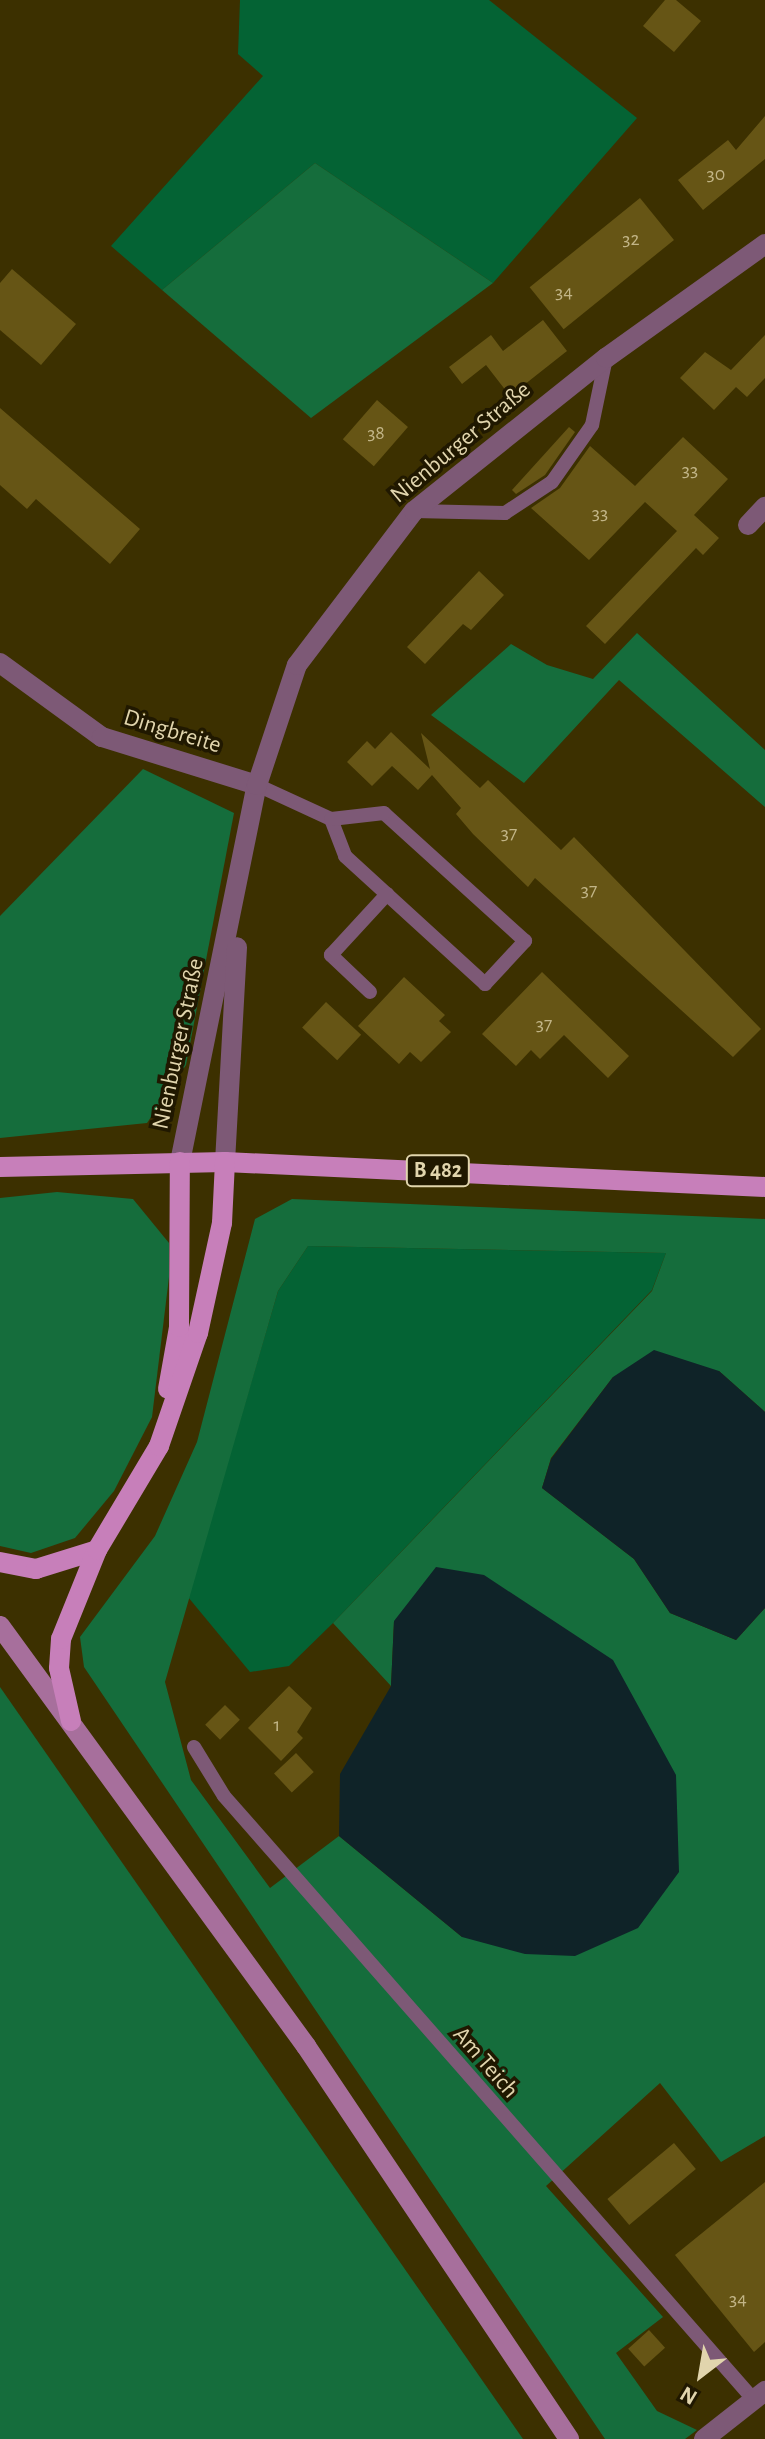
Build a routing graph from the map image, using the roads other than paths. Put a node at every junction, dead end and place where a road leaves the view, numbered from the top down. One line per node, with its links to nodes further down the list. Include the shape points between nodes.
1 (765, 244): 2 (street, Nienburger Straße)
2 (606, 358): 4 (street, Nienburger Straße); 4 (lane, via 592,425 552,482 505,513)
3 (765, 507): 5 (street)
4 (414, 511): 7 (street, Nienburger Straße, via 297,665)
5 (748, 525)
6 (0, 663): 7 (street, Dingbreite, via 102,737)
7 (257, 785): 8 (lane); 9 (street, Nienburger Straße)
8 (331, 819): 10 (lane, via 345,856); 10 (lane, via 384,813 525,941 485,984)
9 (245, 842): 12 (street, Nienburger Straße); 13 (street, Nienburger Straße)
10 (387, 894): 11 (lane, via 331,955)
11 (370, 992)
12 (180, 1162): 13 (main road, B 482); 14 (main road, B 482); 16 (main road, via 179,1327)
13 (225, 1162): 15 (main road, B 482); 16 (main road, via 222,1223 198,1333)
14 (0, 1167)
15 (765, 1187)
16 (159, 1446): 17 (main road)
17 (97, 1550): 18 (main road, via 36,1569); 20 (main road, via 61,1639 59,1668)
18 (0, 1562)
19 (0, 1626): 20 (main road)
20 (71, 1721): 23 (main road, via 306,2046)
21 (194, 1747): 22 (lane, Am Teich, via 224,1796)
22 (759, 2395): 24 (street)
23 (569, 2439)
24 (704, 2439)

